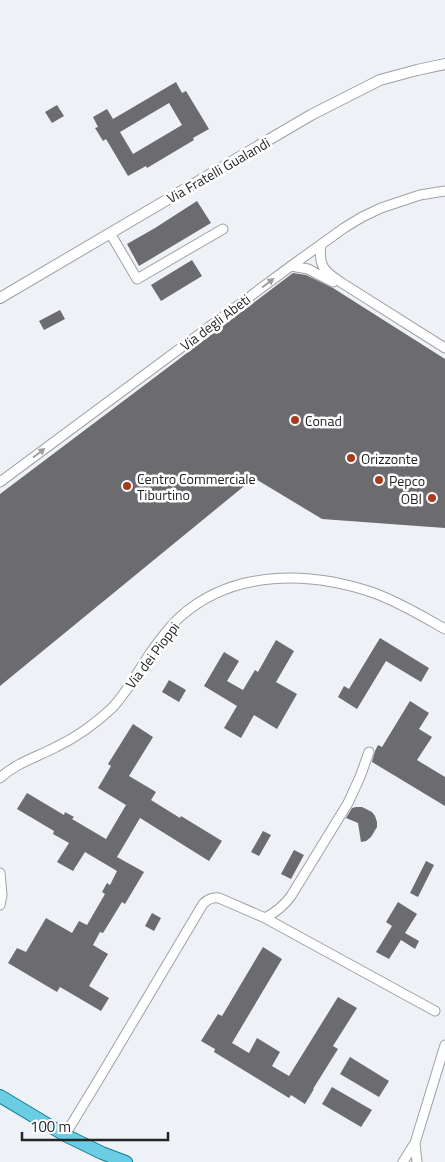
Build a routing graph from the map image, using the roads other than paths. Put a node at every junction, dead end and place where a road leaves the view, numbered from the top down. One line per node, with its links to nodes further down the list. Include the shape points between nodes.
1 (445, 64): 4 (street, Via Fratelli Gualandi, via 380,80 312,115)
2 (445, 191): 5 (street, Via degli Abeti, via 420,195 382,208 362,217)
3 (223, 229): 4 (street, via 137,279)
4 (110, 233): 10 (street, Via Fratelli Gualandi)
5 (321, 245): 6 (street, Via degli Abeti); 9 (street, via 323,267)
6 (312, 251): 7 (street, Via degli Abeti); 8 (street, via 310,261)
7 (291, 266): 8 (street); 12 (street, Via degli Abeti, one-way to 7)
8 (320, 275): 9 (street)
9 (358, 293): 11 (street)
10 (0, 298)
11 (445, 348)
12 (0, 482)
13 (445, 629): 15 (street, Via dei Pioppi, via 388,599 348,586 298,578 268,579 233,586 198,603 181,617 153,649 112,707 90,726 67,742)
14 (369, 752): 20 (street, via 344,810 291,896 279,910)
15 (14, 768): 16 (street); 17 (street)
16 (0, 771)
17 (0, 778)
18 (0, 874): 19 (street)
19 (0, 905)
20 (265, 918): 21 (street); 24 (street, via 222,899 206,900)
21 (435, 1011)
22 (445, 1044): 25 (street)
23 (0, 1096): 24 (main road)
24 (65, 1135): 26 (main road)
25 (416, 1142): 27 (street); 28 (street)
26 (126, 1162)
27 (403, 1162)
28 (417, 1162)

